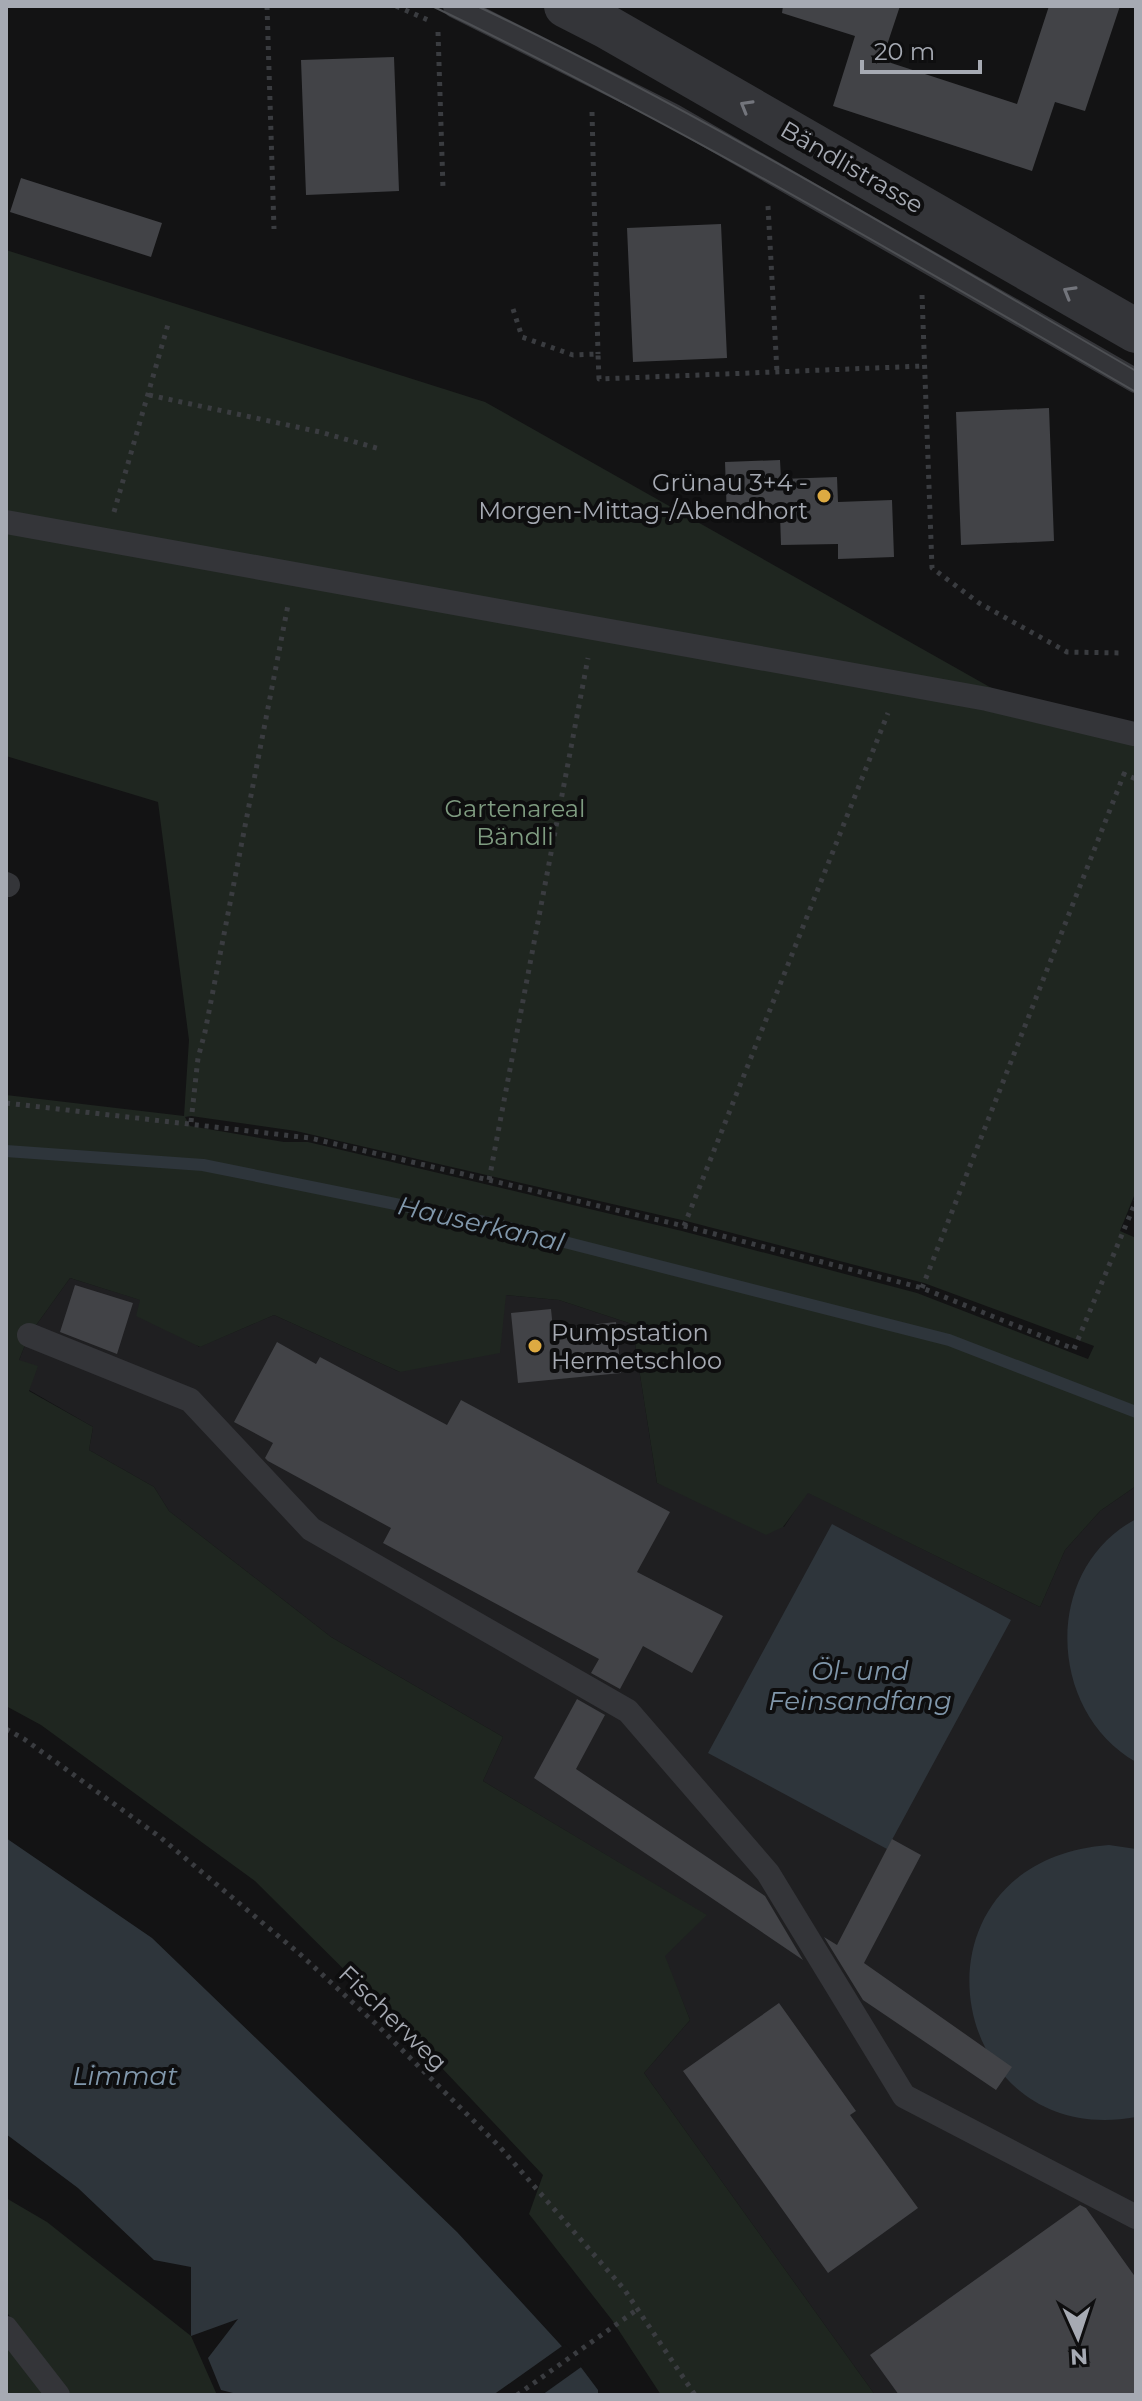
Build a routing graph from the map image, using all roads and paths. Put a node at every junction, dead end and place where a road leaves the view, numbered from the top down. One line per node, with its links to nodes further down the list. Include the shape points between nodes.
1 (267, 6): 7 (path)
2 (566, 6): 11 (street, Bändlistrasse, one-way to 2)
3 (448, 16): 5 (path, via 437,35); 15 (lane, via 583,69 737,151)
4 (592, 99): 12 (path)
5 (443, 188)
6 (768, 197): 14 (path)
7 (274, 229)
8 (921, 286): 13 (path)
9 (513, 309): 12 (path, via 522,337 573,355)
10 (169, 321): 16 (path)
11 (1136, 331)
12 (598, 354): 14 (path, via 599,379)
13 (924, 366): 14 (path); 22 (path, via 932,568 979,603 1067,652)
14 (777, 372)
15 (1136, 381)
16 (149, 395): 17 (path); 19 (path)
17 (380, 449)
18 (6, 522): 19 (lane)
19 (101, 539): 20 (lane)
20 (295, 573): 21 (lane); 27 (path, via 198,1058)
21 (593, 627): 23 (lane); 28 (path)
22 (1123, 653)
23 (899, 683): 24 (lane); 30 (path)
24 (1134, 734)
25 (1124, 774): 31 (path)
26 (6, 1103): 27 (path)
27 (191, 1122): 28 (path, via 310,1138)
28 (489, 1180): 30 (path)
29 (1136, 1201): 31 (path, via 1074,1349)
30 (684, 1226): 31 (path)
31 (922, 1288)
32 (29, 1335): 34 (lane, via 190,1400 311,1529 628,1711 768,1873 904,2096)
33 (6, 1729): 35 (path, Fischerweg, via 160,1837 301,1955 499,2146)
34 (1136, 2217)
35 (638, 2309): 38 (path); 39 (path, Fischerweg)
36 (6, 2328): 37 (lane)
37 (58, 2395)
38 (517, 2395)
39 (695, 2395)

